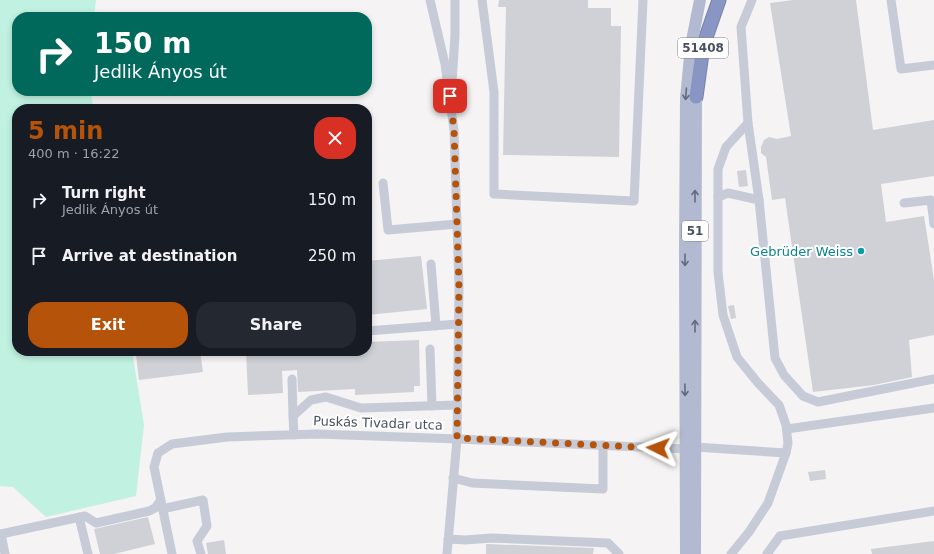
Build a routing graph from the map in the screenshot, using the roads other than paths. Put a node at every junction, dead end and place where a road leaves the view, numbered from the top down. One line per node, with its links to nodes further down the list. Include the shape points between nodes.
1 (430, 0): 11 (street)
2 (455, 0): 11 (street, via 454,64)
3 (482, 0): 4 (street, via 494,92 494,194 634,201)
4 (643, 0)
5 (700, 0): 35 (main road, 51, one-way to 35, via 691,46 686,98 685,264)
6 (706, 0): 12 (main road, 51, via 697,50)
7 (719, 0): 12 (highway, 51408, via 703,46)
8 (752, 0): 13 (street, via 741,27)
9 (891, 0): 10 (street, via 901,69)
10 (934, 65)
11 (450, 96): 18 (street, via 454,130)
12 (696, 97): 35 (main road, 51, one-way to 12)
13 (748, 123): 15 (street, via 726,147 718,169); 16 (street)
14 (383, 183): 18 (street, via 388,230)
15 (718, 197): 16 (street, via 728,193); 31 (street, via 718,272 723,315 737,357 779,405)
16 (759, 200): 26 (street, via 775,358 784,375 803,396 818,402)
17 (904, 203): 19 (street, via 931,200)
18 (457, 224): 21 (street)
19 (934, 224)
20 (431, 264): 22 (street)
21 (458, 324): 22 (street); 27 (street)
22 (436, 326): 23 (street)
23 (372, 331)
24 (430, 349): 28 (street)
25 (292, 379): 30 (street)
26 (934, 379)
27 (457, 405): 28 (street); 33 (street)
28 (432, 406): 30 (street, via 361,408 326,397 311,400)
29 (934, 408): 31 (street)
30 (293, 416): 32 (street)
31 (787, 429): 36 (street)
32 (294, 435): 33 (street, Puskás Tivadar utca); 38 (street, Puskás Tivadar utca, via 227,437 172,444 158,453 154,467)
33 (457, 438): 34 (street, Puskás Tivadar utca); 37 (street)
34 (603, 445): 35 (street, Puskás Tivadar utca); 37 (street, via 603,489 472,483)
35 (691, 448): 36 (street, Puskás Tivadar utca); 48 (main road, 51); 49 (main road, 51)
36 (786, 452): 50 (street, via 768,503)
37 (453, 478): 41 (street)
38 (161, 505): 40 (street, via 149,512 96,523 85,516); 44 (street); 45 (street, via 203,500 208,526 197,541)
39 (934, 511): 51 (street, via 780,536)
40 (79, 517): 42 (street, via 1,534); 43 (street)
41 (448, 539): 46 (street); 47 (street, via 492,538 608,543)
42 (5, 554)
43 (88, 554)
44 (172, 554)
45 (201, 554)
46 (447, 554)
47 (620, 554)
48 (686, 554)
49 (695, 554)
50 (731, 554)
51 (767, 554)

